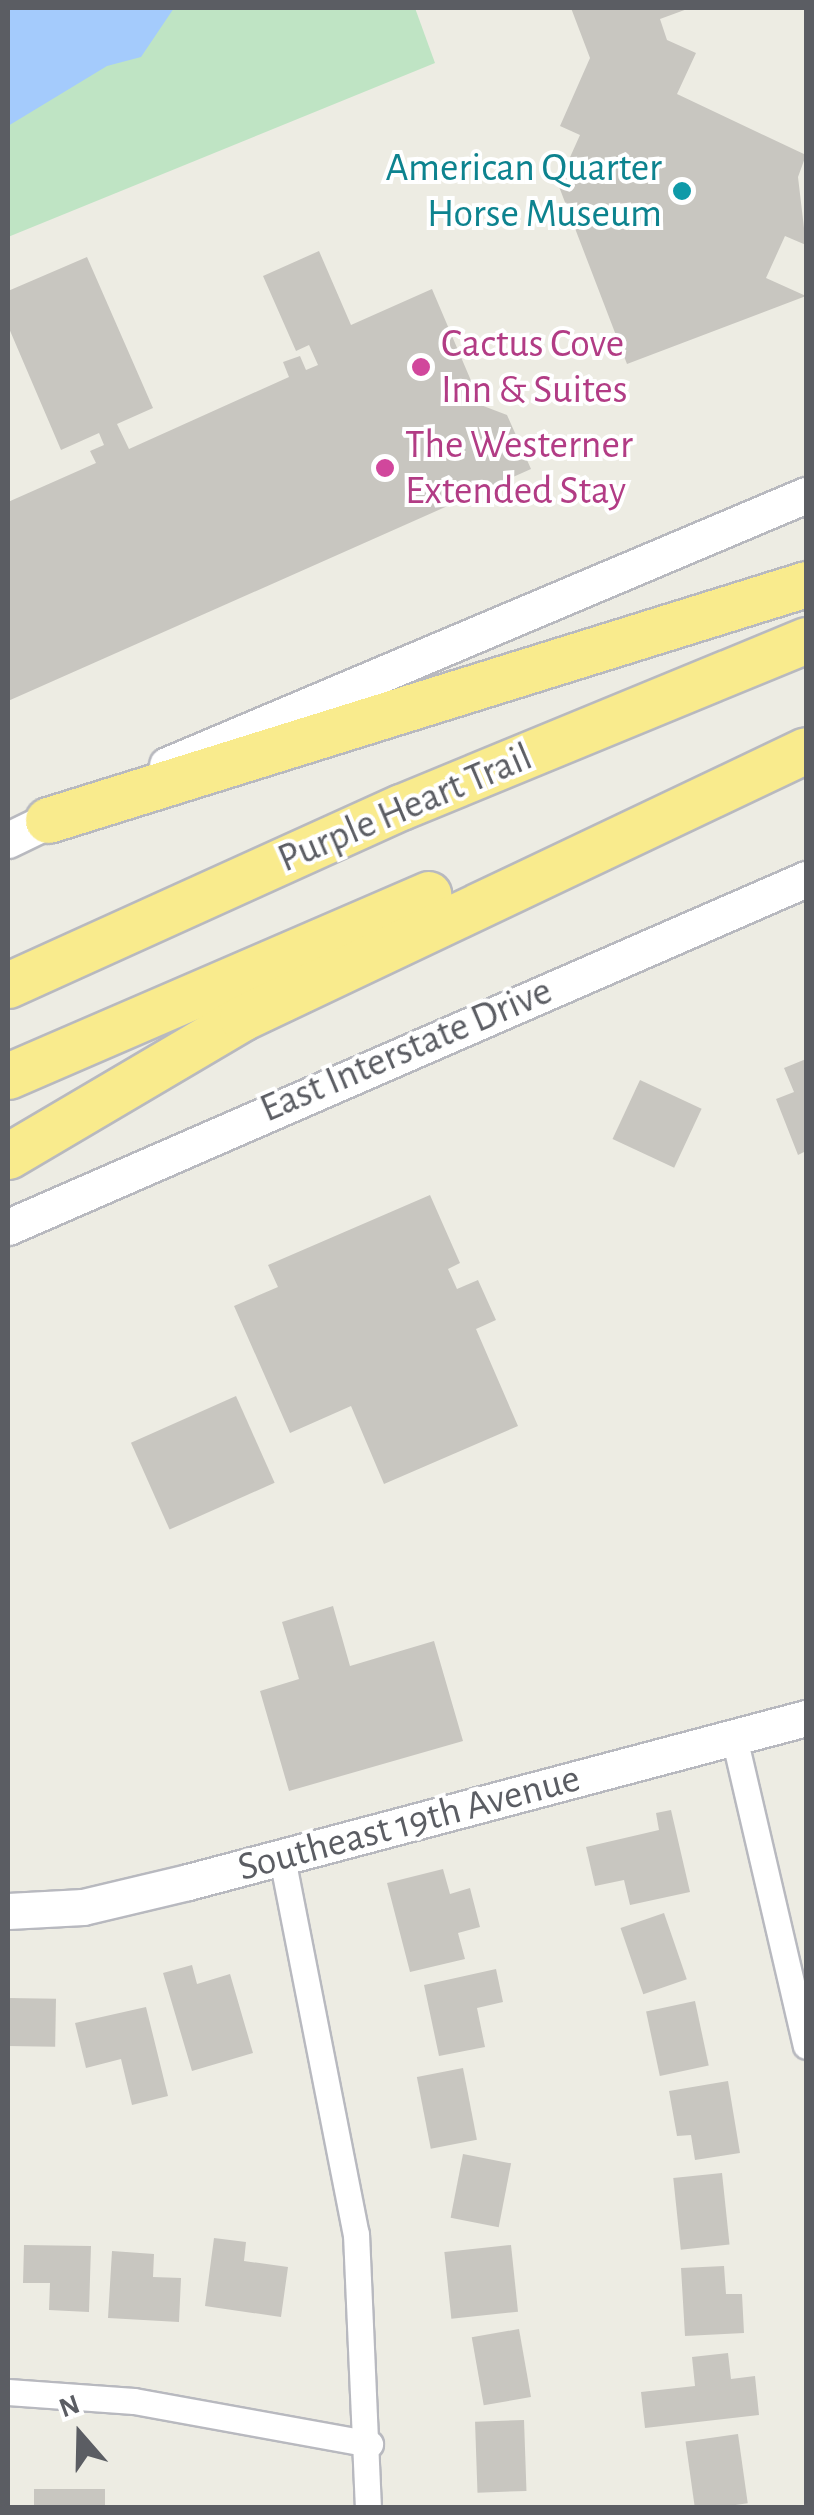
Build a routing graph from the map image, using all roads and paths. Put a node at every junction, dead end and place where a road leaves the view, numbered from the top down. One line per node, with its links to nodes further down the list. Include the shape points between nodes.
1 (806, 496): 6 (main road, via 348,682)
2 (806, 584): 6 (highway)
3 (806, 640): 9 (highway, Purple Heart Trail, via 401,807)
4 (806, 732): 10 (highway)
5 (806, 750): 11 (highway, via 242,1018)
6 (48, 820): 7 (main road)
7 (8, 840)
8 (806, 878): 12 (main road, East Interstate Drive)
9 (8, 986)
10 (8, 1076)
11 (8, 1156)
12 (8, 1226)
13 (806, 1718): 14 (main road, Southeast 19th Avenue)
14 (734, 1737): 15 (main road, Southeast 19th Avenue); 17 (street)
15 (282, 1858): 16 (main road, Southeast 19th Avenue, via 83,1907); 19 (street, via 356,2234)
16 (8, 1911)
17 (806, 2046)
18 (8, 2392): 19 (street, via 134,2401)
19 (370, 2444): 20 (street)
20 (368, 2508)

